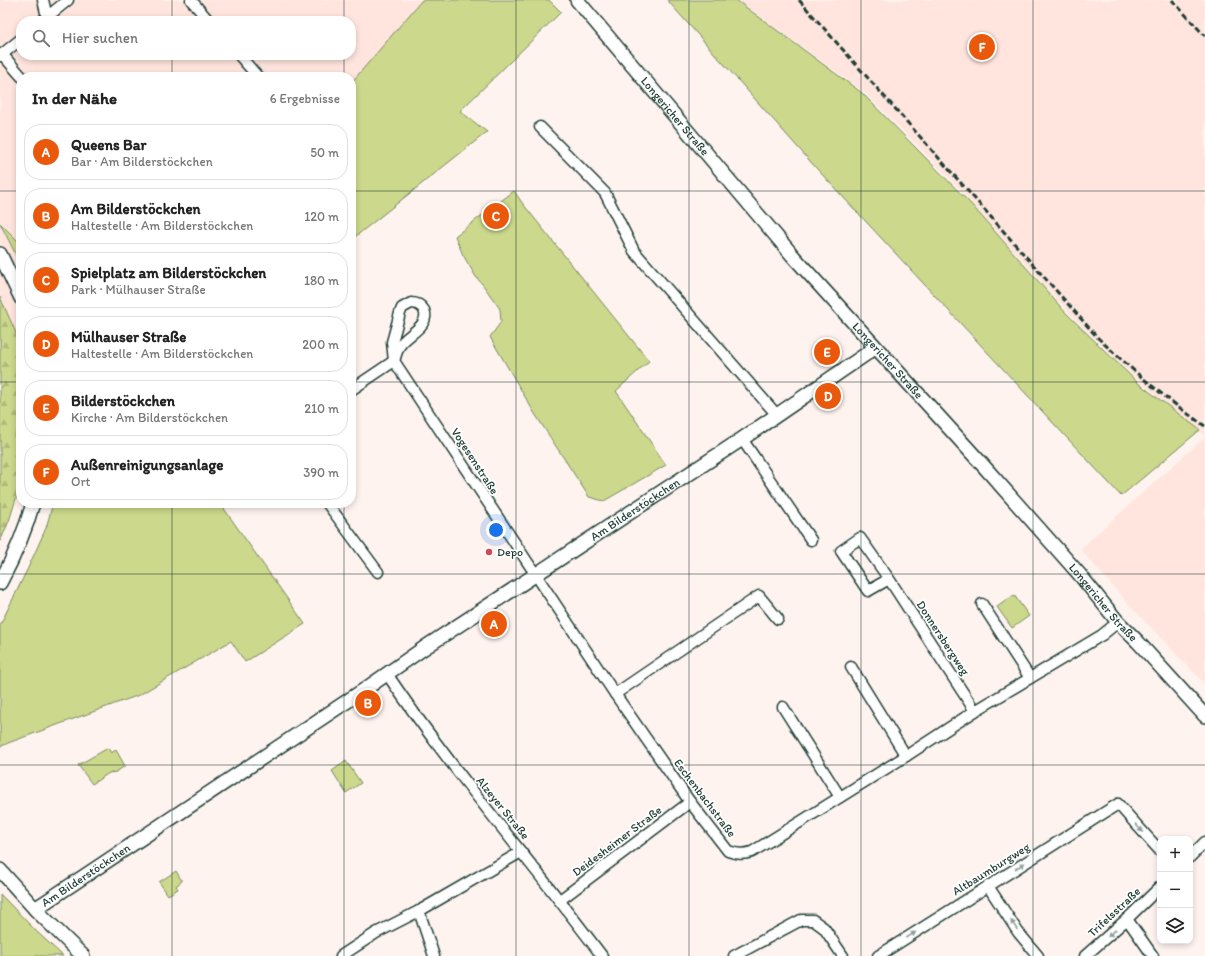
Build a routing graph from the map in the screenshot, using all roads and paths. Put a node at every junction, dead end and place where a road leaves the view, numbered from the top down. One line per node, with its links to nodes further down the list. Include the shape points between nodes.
1 (43, 0): 5 (street)
2 (68, 0): 6 (street)
3 (190, 0): 7 (street)
4 (577, 0): 16 (street, Longericher Straße, via 765,224)
5 (45, 16)
6 (49, 16)
7 (204, 16)
8 (16, 43): 9 (street)
9 (1, 55): 11 (street)
10 (243, 60): 12 (street)
11 (17, 72)
12 (254, 72)
13 (540, 127): 19 (street, via 605,193 634,251)
14 (0, 254): 15 (street)
15 (16, 288)
16 (875, 348): 19 (street, Am Bilderstöckchen); 30 (street, Longericher Straße, via 1076,570)
17 (394, 361): 17 (street, Vogesenstraße, via 400,345 425,320 424,311 416,303 406,305 400,313 392,342); 18 (street); 25 (street, Vogesenstraße)
18 (356, 387)
19 (777, 415): 20 (street, Am Bilderstöckchen)
20 (742, 439): 23 (street); 25 (street, Am Bilderstöckchen)
21 (32, 508): 27 (street, via 19,545)
22 (331, 508): 24 (street)
23 (811, 540)
24 (378, 572)
25 (535, 575): 32 (street, Am Bilderstöckchen); 34 (street, Eschenbachstraße)
26 (889, 579): 26 (street, Donnersbergweg, via 868,592 841,551 860,538); 36 (street, Donnersbergweg)
27 (0, 583)
28 (982, 604): 33 (street)
29 (778, 619): 34 (street, via 759,596)
30 (1118, 622): 33 (street, Eschenbachstraße, via 1102,635); 37 (street, Longericher Straße)
31 (850, 667): 38 (street)
32 (387, 674): 43 (street, Alzeyer Straße, via 426,731); 49 (street, Am Bilderstöckchen)
33 (1030, 678): 36 (street, Eschenbachstraße)
34 (615, 694): 40 (street, Eschenbachstraße)
35 (783, 707): 39 (street)
36 (975, 711): 38 (street, Eschenbachstraße)
37 (1205, 716)
38 (906, 756): 39 (street, Eschenbachstraße)
39 (840, 797): 40 (street, Eschenbachstraße, via 752,852 744,854 728,851)
40 (690, 802): 48 (street, Deidesheimer Straße)
41 (1205, 842): 44 (street)
42 (1157, 849): 46 (street, Altbaumburgweg, one-way to 42, via 1118,804)
43 (521, 852): 48 (street, Alzeyer Straße); 50 (street)
44 (1193, 854)
45 (0, 870): 49 (street)
46 (988, 886): 58 (street, Altbaumburgweg, one-way to 46); 59 (street, one-way to 46, via 1018,932)
47 (1157, 889): 51 (street, Trifelsstraße)
48 (560, 900): 55 (street, Alzeyer Straße)
49 (35, 909): 52 (street)
50 (419, 911): 53 (street, via 376,933); 54 (street)
51 (1127, 919): 60 (street, Trifelsstraße, one-way to 60); 61 (street)
52 (83, 956)
53 (341, 956)
54 (434, 956)
55 (602, 956)
56 (734, 956): 57 (street, via 801,920 813,920 824,928)
57 (843, 956)
58 (878, 956)
59 (1038, 956)
60 (1085, 956)
61 (1153, 956)

